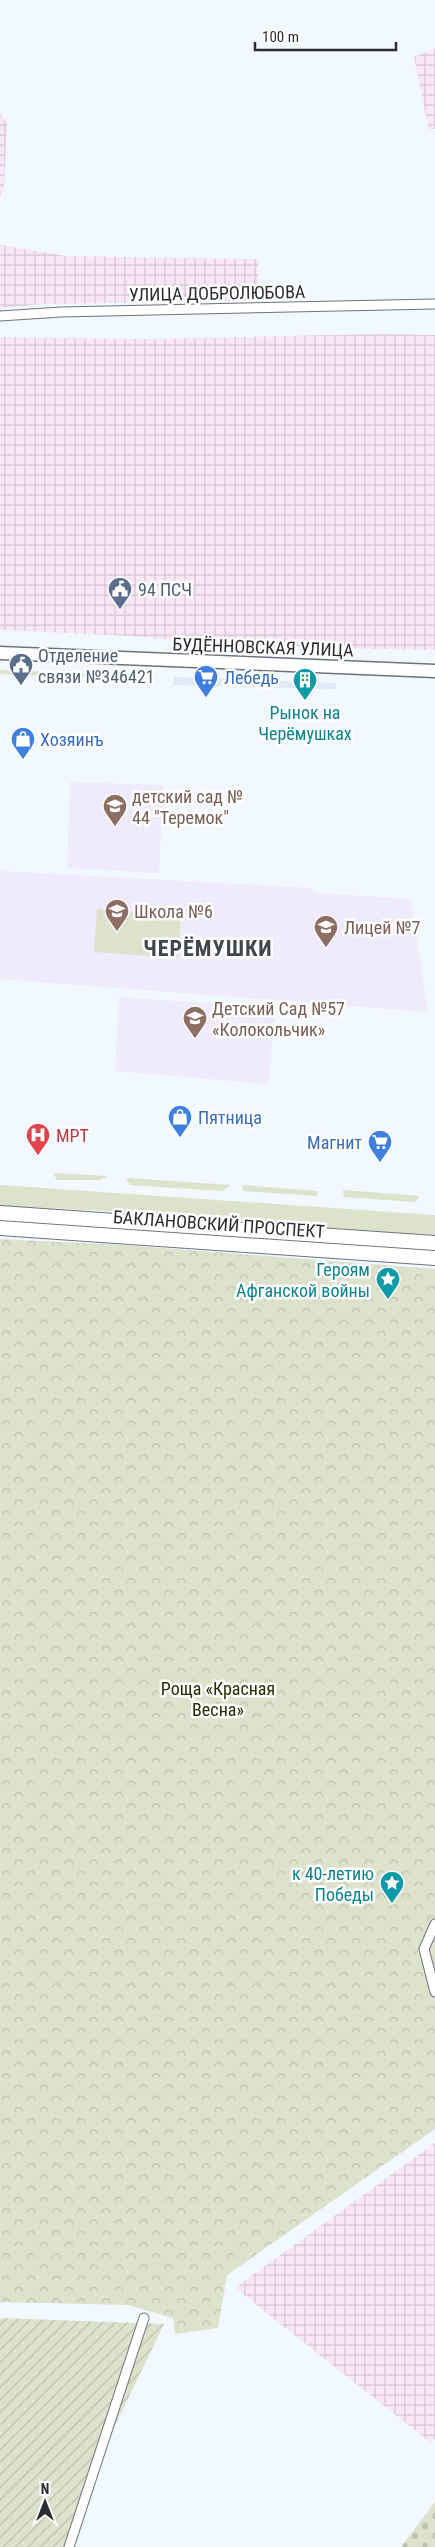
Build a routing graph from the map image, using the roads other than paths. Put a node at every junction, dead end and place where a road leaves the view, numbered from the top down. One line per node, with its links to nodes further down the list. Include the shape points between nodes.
1 (435, 304): 2 (street, УЛИЦА ДОБРОЛЮБОВА)
2 (0, 316)
3 (0, 653): 4 (main road, БУДЁННОВСКАЯ УЛИЦА)
4 (435, 671)
5 (0, 1213): 7 (main road, БАКЛАНОВСКИЙ ПРОСПЕКТ)
6 (0, 1228): 8 (main road, БАКЛАНОВСКИЙ ПРОСПЕКТ)
7 (435, 1243)
8 (435, 1258)
9 (435, 1924): 10 (street, via 424,1950)
10 (435, 1992)
11 (144, 2318): 12 (street)
12 (69, 2547)

